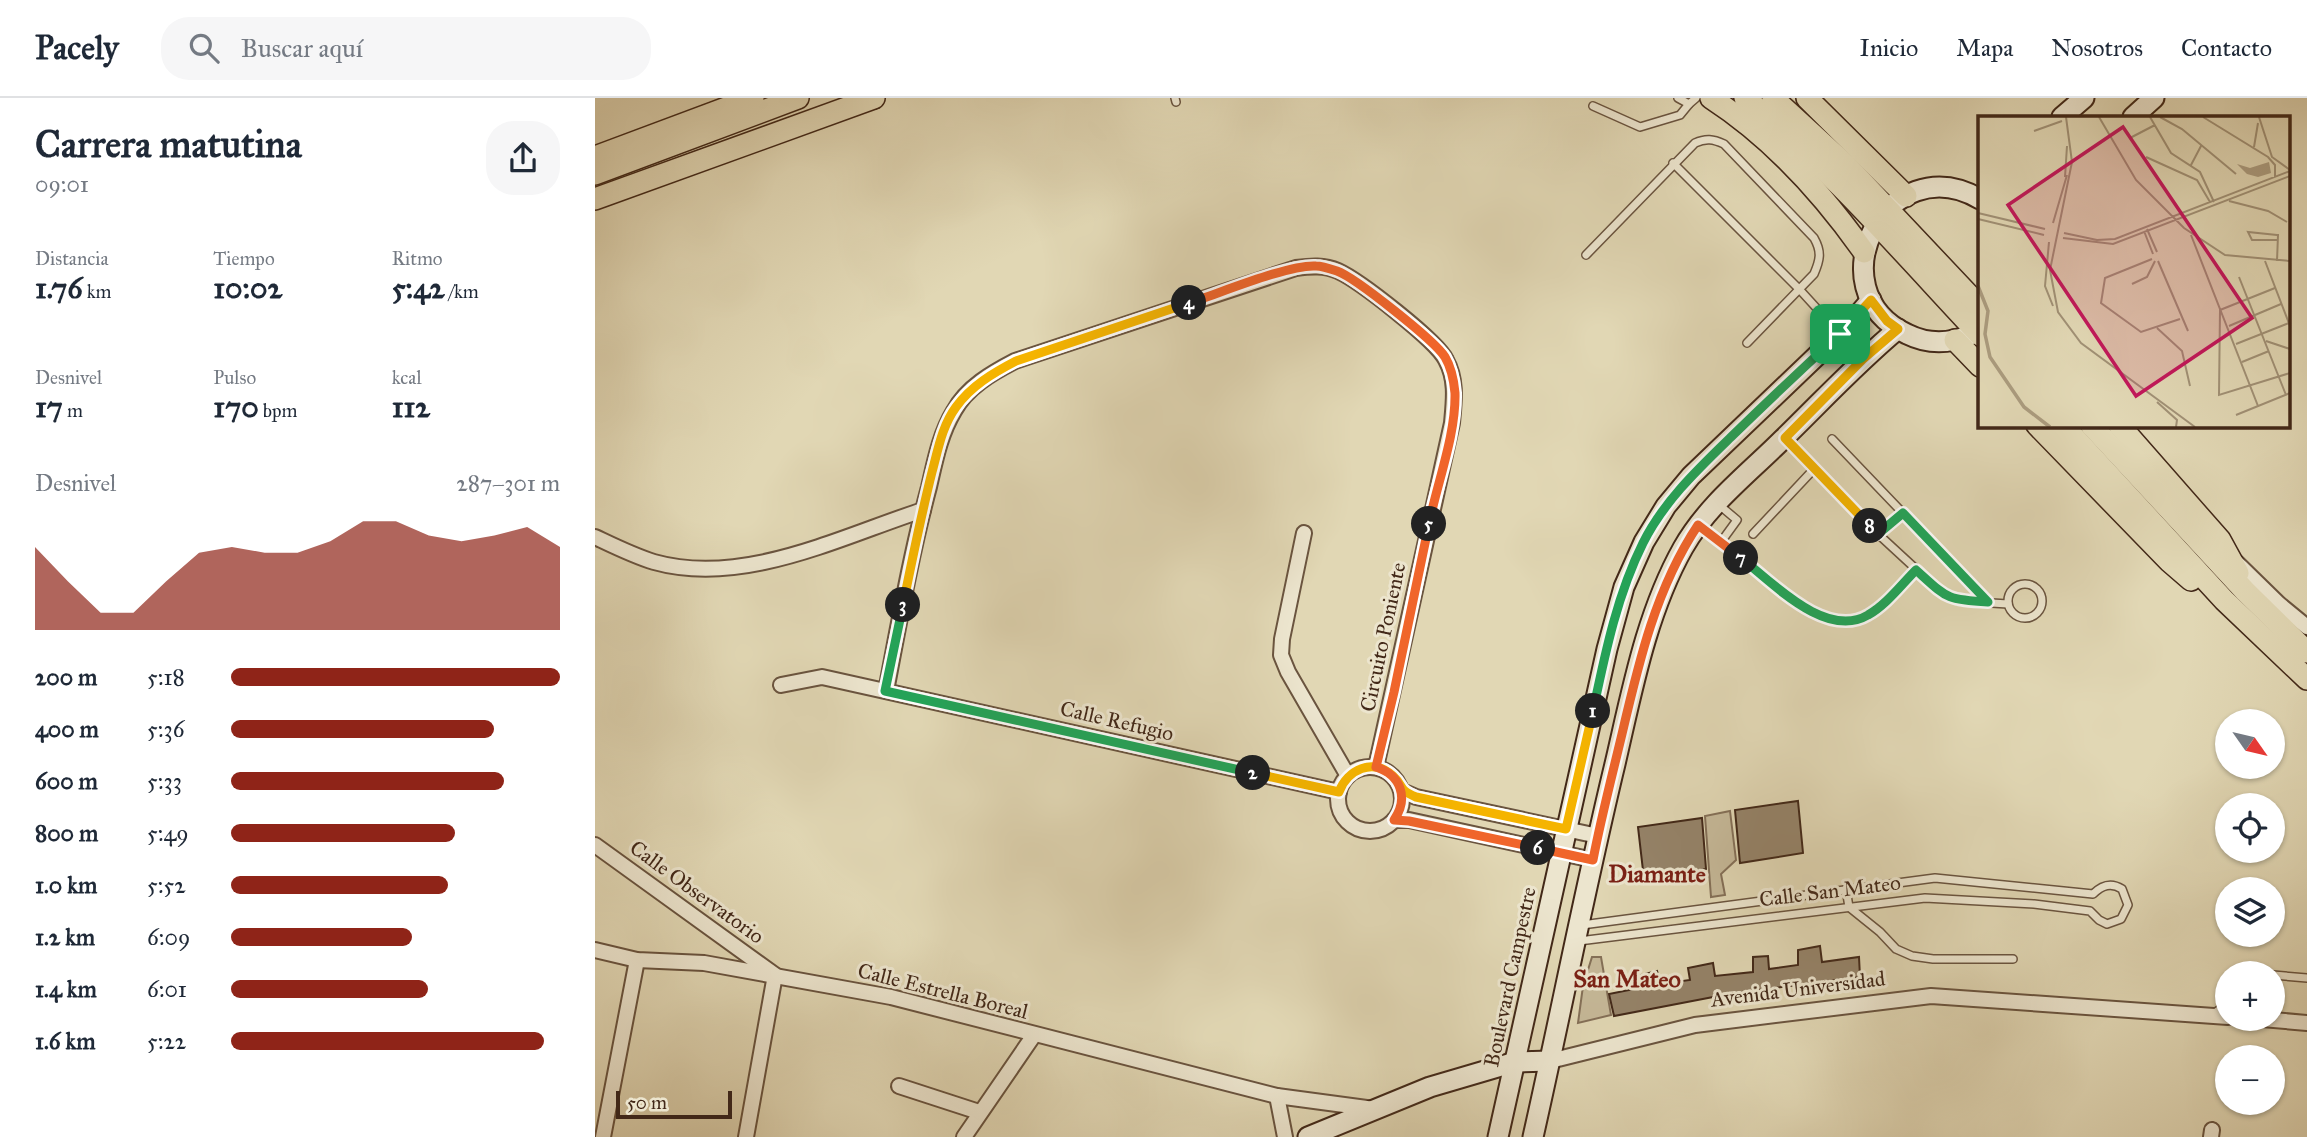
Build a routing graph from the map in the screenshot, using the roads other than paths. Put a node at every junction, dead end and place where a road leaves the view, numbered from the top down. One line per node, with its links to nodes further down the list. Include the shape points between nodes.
1 (753, 98): 15 (main road)
2 (797, 98): 17 (main road)
3 (874, 98): 20 (main road)
4 (1678, 98): 11 (lane)
5 (1711, 98): 22 (main road, via 1815,187)
6 (1745, 98): 21 (main road)
7 (1773, 98): 21 (main road, via 1811,132)
8 (1807, 98): 19 (main road)
9 (2084, 98): 13 (street)
10 (2154, 98): 14 (street)
11 (1693, 101): 12 (lane, via 1680,115 1640,127)
12 (1593, 106)
13 (2063, 116)
14 (2134, 116)
15 (595, 157)
16 (1673, 163): 23 (lane); 24 (lane); 24 (lane, via 1704,139 1724,144 1819,248 1820,261)
17 (595, 174)
18 (1978, 195): 19 (street, via 1940,188)
19 (1906, 196): 21 (street)
20 (595, 199)
21 (1881, 216): 22 (street); 26 (main road); 28 (main road)
22 (1864, 252): 25 (street)
23 (1586, 255)
24 (1800, 290): 30 (lane); 32 (lane)
25 (1871, 300): 27 (street); 30 (street, Boulevard Campestre)
26 (1978, 305)
27 (1898, 329): 31 (street, via 1921,340); 33 (street)
28 (1978, 332)
29 (1978, 333): 31 (street)
30 (1840, 334): 33 (lane); 67 (street, Boulevard Campestre, via 1691,476 1644,542 1624,587 1607,649)
31 (1955, 340): 34 (main road)
32 (1747, 343)
33 (1863, 359): 39 (street)
34 (1978, 364)
35 (2039, 427): 54 (main road, via 2169,561)
36 (2065, 427): 54 (main road)
37 (2093, 427): 53 (main road)
38 (2121, 427): 51 (main road)
39 (1785, 438): 41 (lane); 42 (street)
40 (1832, 439): 44 (lane)
41 (1814, 469): 47 (lane); 48 (lane)
42 (1716, 503): 45 (street); 50 (lane, via 1737,520)
43 (923, 510): 49 (street, via 788,557 745,566 666,564); 61 (street, Circuito Poniente); 62 (street, Circuito Poniente, via 943,431 954,409 993,373 1016,361 1296,268 1317,265 1338,271 1385,304 1445,357 1455,393)
44 (1903, 513): 48 (lane); 55 (lane)
45 (1698, 525): 50 (lane); 68 (street, via 1683,547 1651,620)
46 (1304, 533): 63 (street, via 1281,655)
47 (1753, 534)
48 (1878, 534): 52 (lane)
49 (595, 537)
50 (1721, 542): 52 (lane, via 1797,602 1836,621 1869,615)
51 (2231, 557): 53 (main road); 57 (street)
52 (1916, 570): 55 (lane, via 1951,599)
53 (2245, 591): 58 (main road)
54 (2224, 600): 59 (main road)
55 (1988, 602): 56 (lane)
56 (2008, 604): 56 (lane, via 2010,593 2025,584 2042,598 2040,610 2025,619 2013,614)
57 (2307, 627)
58 (2307, 652)
59 (2307, 679)
60 (781, 685): 61 (street, Calle Refugio, via 822,677)
61 (885, 691): 65 (street, Calle Refugio)
62 (1376, 767): 63 (street); 64 (street, via 1392,775)
63 (1348, 776): 65 (street)
64 (1402, 791): 66 (street); 67 (street)
65 (1339, 792): 66 (street, via 1343,815 1361,830 1373,831)
66 (1394, 820): 70 (street)
67 (1566, 829): 68 (street); 70 (street, Boulevard Campestre)
68 (1598, 836): 71 (street)
69 (595, 845): 82 (street, Calle Observatorio)
70 (1561, 853): 71 (street); 92 (street, Boulevard Campestre)
71 (1593, 860): 78 (street)
72 (1846, 889): 73 (lane, Calle San Mateo, via 1935,878); 74 (lane, Calle San Mateo); 75 (lane)
73 (2093, 894): 76 (lane); 76 (lane, Calle San Mateo, via 2105,885 2118,886 2128,905 2115,923 2099,920)
74 (1724, 905): 77 (lane); 78 (lane, Calle San Mateo)
75 (1849, 907): 76 (lane, Calle San Mateo, via 1947,897); 77 (lane, Calle San Mateo); 80 (lane, via 1896,949 1912,956)
76 (2091, 911)
77 (1726, 922): 78 (lane, Calle San Mateo)
78 (1576, 934): 91 (street)
79 (595, 950): 81 (street, Calle Estrella Boreal)
80 (2013, 959)
81 (637, 960): 82 (street, Calle Estrella Boreal, via 704,963); 97 (street)
82 (775, 975): 90 (street, Calle Estrella Boreal, via 891,997); 98 (street)
83 (2285, 976): 84 (lane)
84 (2307, 978)
85 (2215, 1013): 86 (lane)
86 (2211, 1016): 87 (street, Avenida Universidad); 91 (street, Avenida Universidad, via 1931,996 1695,1025)
87 (2215, 1016)
88 (2285, 1021): 89 (street)
89 (2307, 1023)
90 (1034, 1035): 94 (street, Calle Estrella Boreal); 96 (street)
91 (1550, 1061): 92 (street, Avenida Universidad); 103 (street)
92 (1515, 1062): 95 (street, Avenida Universidad); 102 (street, Boulevard Campestre)
93 (899, 1086): 96 (street)
94 (1277, 1096): 95 (street, Calle Estrella Boreal); 100 (street)
95 (1375, 1109): 101 (street, Avenida Universidad)
96 (979, 1112): 99 (street)
97 (603, 1137)
98 (746, 1137)
99 (964, 1137)
100 (1285, 1137)
101 (1308, 1137)
102 (1498, 1137)
103 (1532, 1137)

